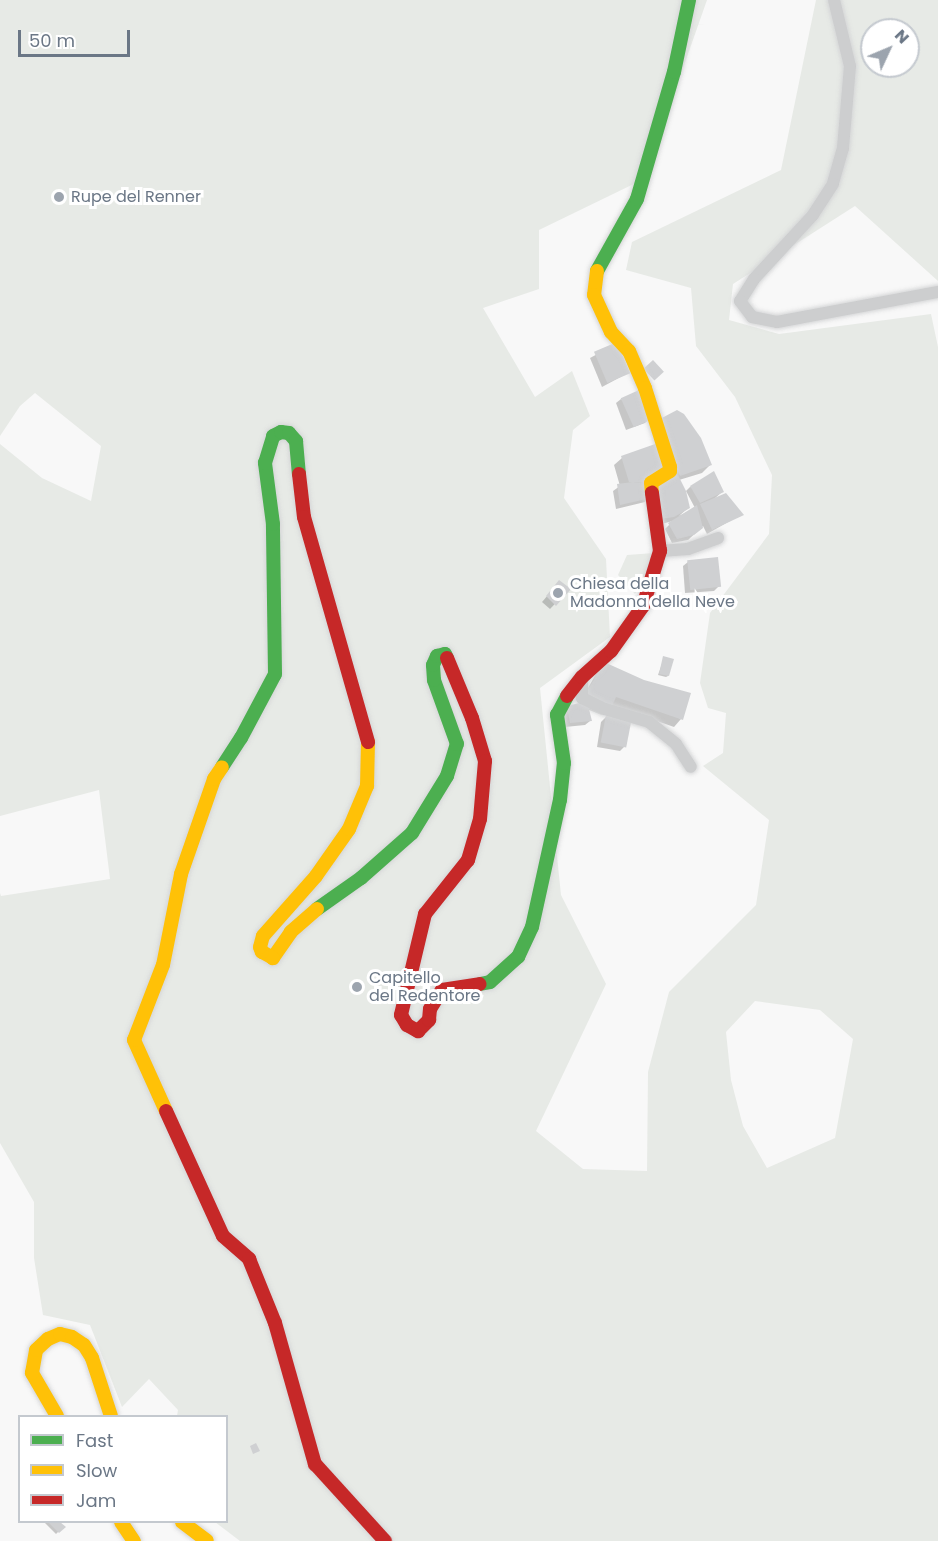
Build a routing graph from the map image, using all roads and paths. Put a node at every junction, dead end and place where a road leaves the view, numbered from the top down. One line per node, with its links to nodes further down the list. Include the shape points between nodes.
1 (689, 0): 5 (street, via 674,72 638,199 595,274 594,295 610,332 629,351 670,468 651,483)
2 (834, 0): 3 (street, via 850,66 843,148 833,184 813,215 754,279 740,301 752,317 777,322)
3 (938, 292)
4 (718, 537): 5 (street, via 688,549)
5 (660, 551): 6 (street, via 643,606 611,651)
6 (582, 677): 7 (street, via 582,698 649,722 676,744); 14 (street, via 562,702 558,715 564,763 560,800 532,927 518,957 500,975 490,982 442,990 430,1009 429,1020 418,1030 407,1025 401,1015 425,914 468,860 480,819 484,761 472,718 445,654 437,656 433,665 434,680 457,744 447,776 412,833 291,932 273,958 266,956 260,947 262,936 316,876 349,829 367,786 368,743 304,517 296,441 289,432 273,436 265,463 273,524 275,674 214,779 182,874 162,965 134,1040 223,1236 249,1259 275,1323 315,1464)
7 (690, 767)
8 (56, 1415): 9 (street, via 32,1372 36,1350 60,1334 84,1345)
9 (111, 1415)
10 (123, 1523): 12 (street)
11 (184, 1523): 13 (street)
12 (134, 1541)
13 (207, 1541)
14 (385, 1541)

